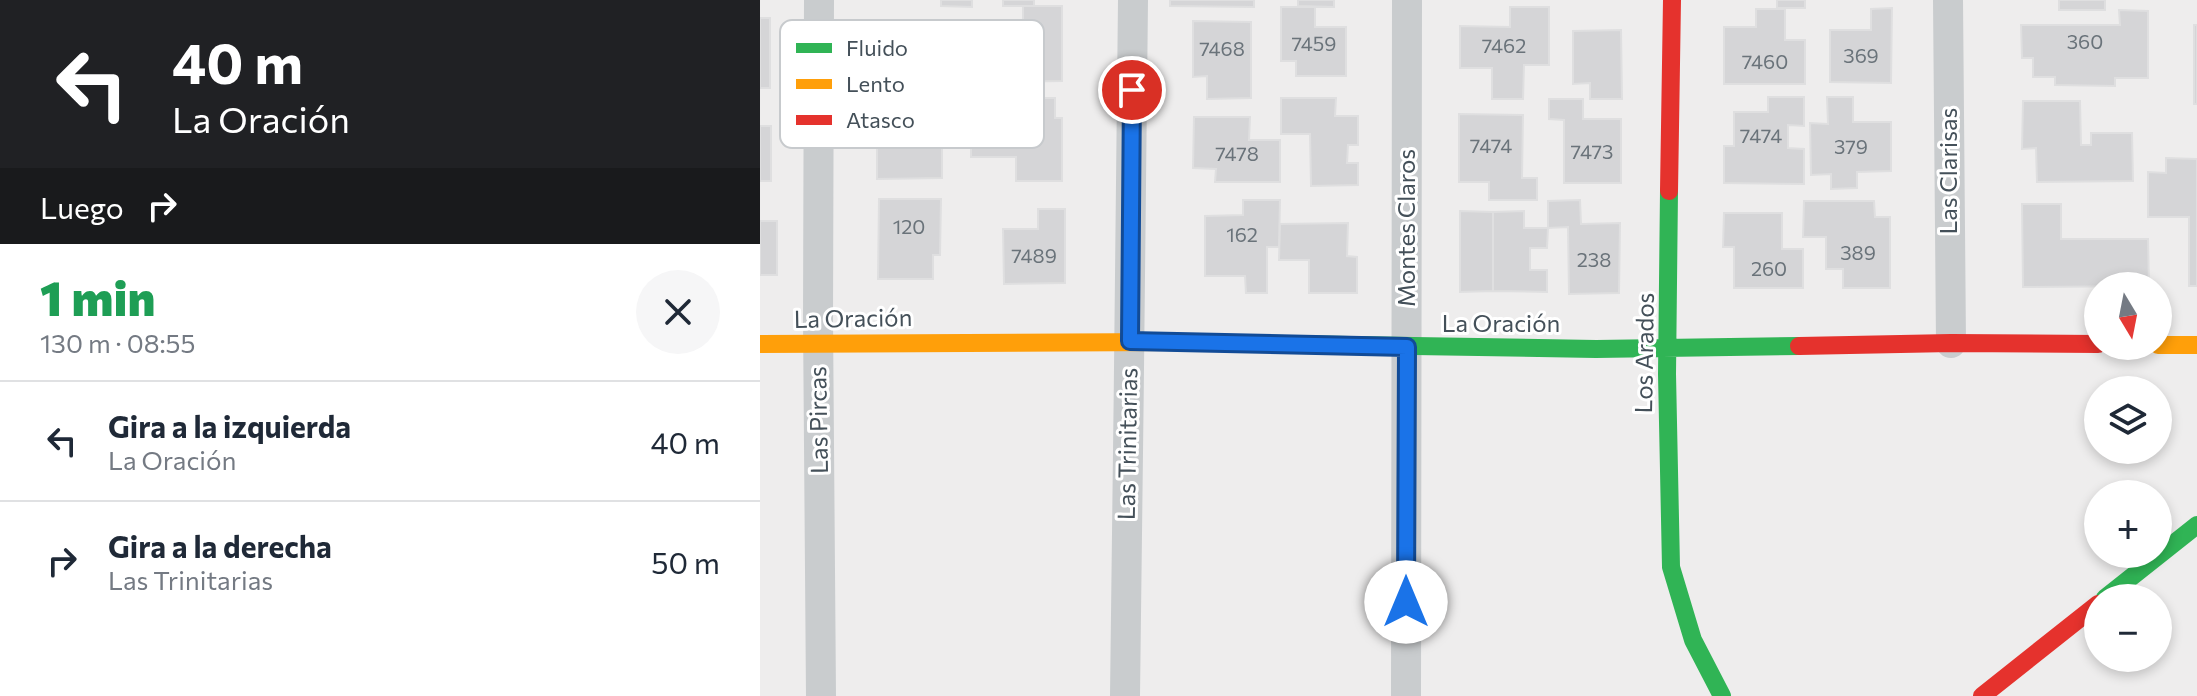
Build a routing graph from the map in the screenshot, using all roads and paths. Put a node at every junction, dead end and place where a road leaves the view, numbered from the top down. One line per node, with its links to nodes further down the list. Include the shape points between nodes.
1 (1133, 0): 6 (street, Las Trinitarias)
2 (1407, 0): 13 (street, Montes Claros)
3 (1672, 0): 14 (main road, Los Arados)
4 (1948, 0): 8 (street, Las Clarisas)
5 (819, 148): 7 (street, Las Pircas)
6 (1130, 341): 7 (main road, La Oración); 13 (main road, La Oración); 19 (street, Las Trinitarias)
7 (819, 343): 9 (main road, La Oración); 18 (street, Las Pircas)
8 (1951, 343): 10 (main road, La Oración); 14 (main road, La Oración)
9 (760, 344)
10 (2084, 344)
11 (2172, 345): 12 (main road)
12 (2197, 345)
13 (1407, 347): 14 (main road, La Oración); 20 (street, Montes Claros)
14 (1669, 347): 21 (main road, Los Arados, via 1671,567 1693,640)
15 (2197, 525): 16 (main road)
16 (2123, 584)
17 (2084, 615): 22 (main road)
18 (821, 696)
19 (1125, 696)
20 (1406, 696)
21 (1722, 696)
22 (1982, 696)

